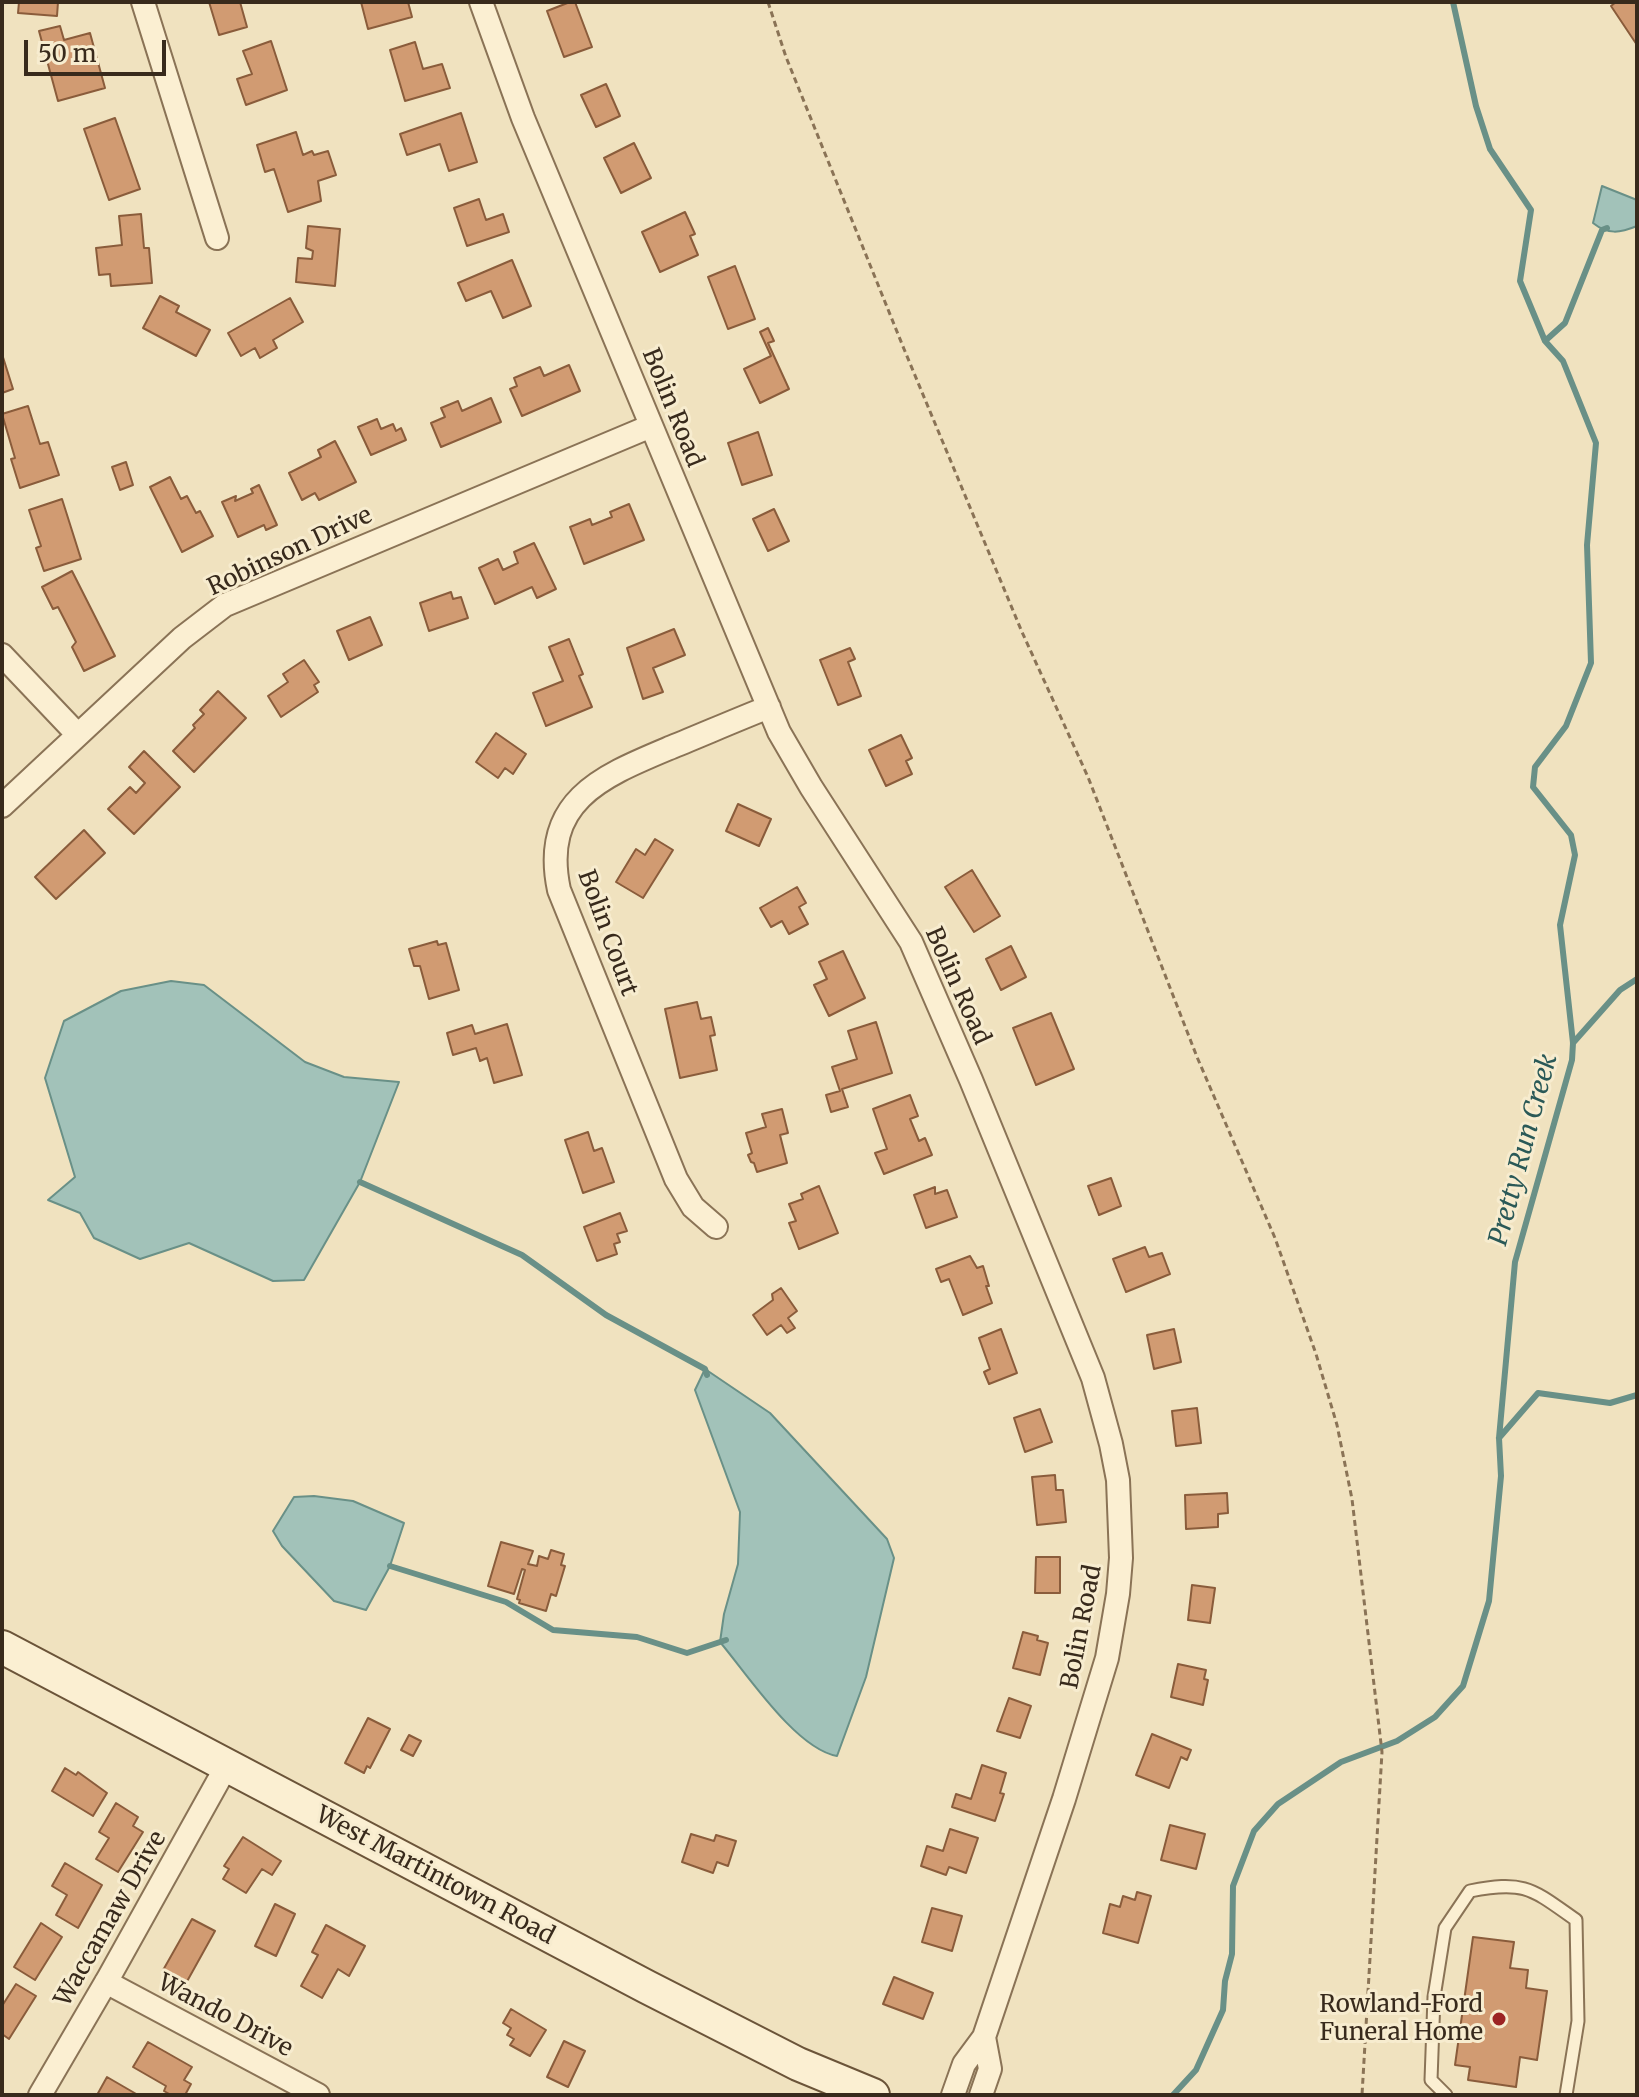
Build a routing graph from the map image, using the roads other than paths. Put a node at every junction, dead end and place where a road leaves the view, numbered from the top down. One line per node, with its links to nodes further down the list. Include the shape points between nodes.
1 (143, 2): 3 (street)
2 (481, 2): 4 (street, Bolin Road, via 523,118)
3 (217, 238)
4 (651, 426): 6 (street, Bolin Road); 7 (street, Robinson Drive, via 225,605)
5 (2, 655): 7 (street)
6 (769, 707): 9 (street, Bolin Court, via 603,778 568,815 555,859 559,890 676,1179 693,1207); 13 (street, Bolin Road, via 811,787 911,942 1093,1378 1118,1480 1121,1558 1107,1658)
7 (78, 735): 8 (street, Robinson Drive)
8 (2, 806)
9 (716, 1227)
10 (2, 1647): 11 (main road, West Martintown Road)
11 (226, 1767): 12 (street, Waccamaw Drive); 14 (main road, West Martintown Road, via 798,2064)
12 (106, 1982): 15 (street, Waccamaw Drive); 16 (street, Wando Drive)
13 (984, 2037): 18 (street, Bolin Road, via 964,2064); 19 (street, Bolin Road, via 990,2069)
14 (825, 2085): 17 (main road, West Martintown Road)
15 (40, 2095)
16 (318, 2095)
17 (873, 2095)
18 (953, 2095)
19 (981, 2095)
20 (1446, 2095): 21 (lane, via 1431,2080 1434,1997 1445,1928 1470,1891 1504,1884 1536,1892 1576,1920 1578,2021)
21 (1566, 2095)

